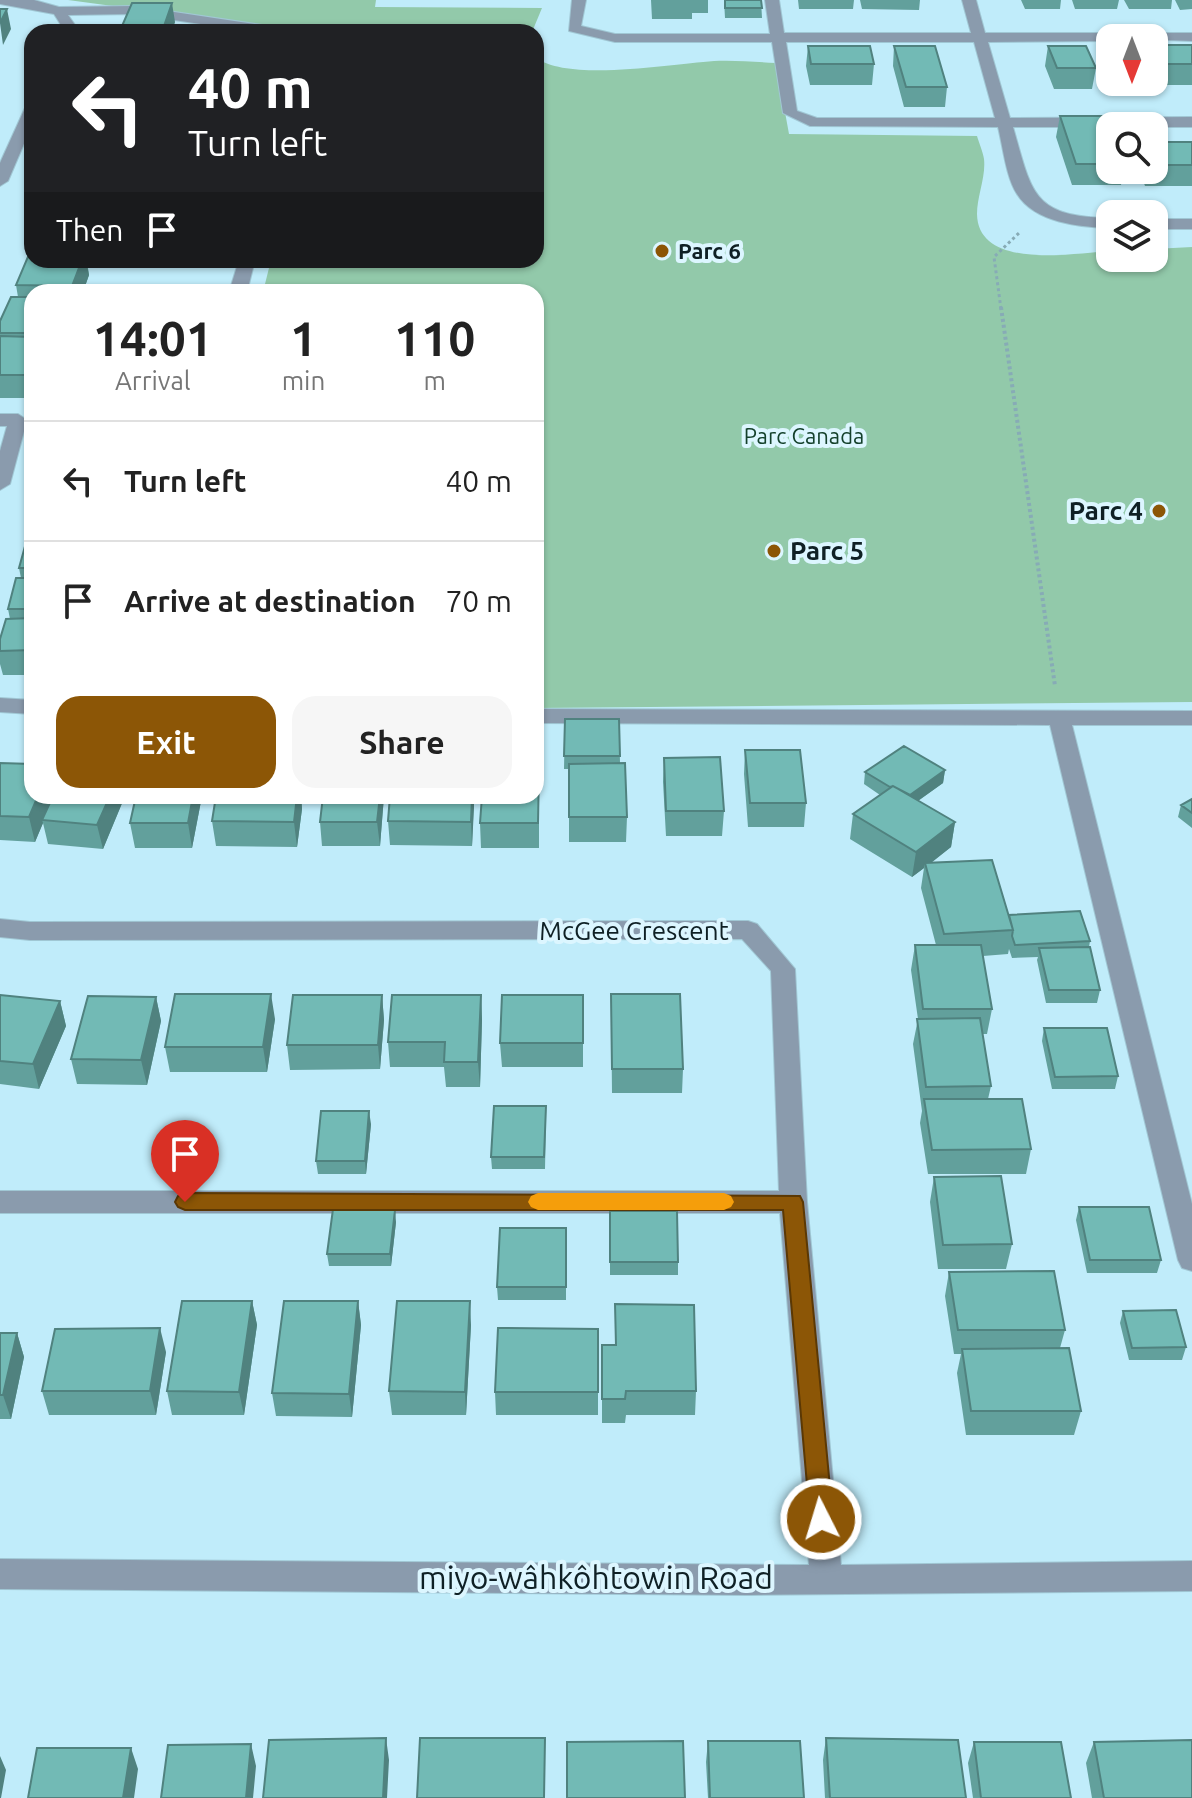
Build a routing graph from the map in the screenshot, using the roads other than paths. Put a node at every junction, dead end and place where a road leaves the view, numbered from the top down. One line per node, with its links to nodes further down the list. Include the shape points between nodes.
1 (0, 0): 5 (street)
2 (579, 0): 8 (street, via 574,28 615,38)
3 (772, 0): 8 (street)
4 (969, 0): 10 (street)
5 (59, 11): 6 (street); 7 (street, via 134,10)
6 (67, 24)
7 (228, 24)
8 (777, 37): 10 (street); 12 (street, via 790,113 815,123)
9 (1192, 37): 10 (street)
10 (981, 38): 12 (street)
11 (1192, 122): 12 (street)
12 (1006, 123): 15 (street, via 1024,193 1043,210)
13 (24, 126): 14 (street)
14 (0, 181)
15 (1096, 223)
16 (1168, 224): 17 (street)
17 (1192, 224)
18 (0, 420): 19 (street, via 18,420)
19 (0, 484)
20 (0, 705): 21 (street)
21 (24, 706)
22 (544, 716): 24 (street)
23 (1192, 718): 24 (street)
24 (1060, 719): 28 (street)
25 (0, 928): 27 (street, McGee Crescent, via 748,930 783,969)
26 (0, 1202): 27 (street)
27 (793, 1202): 31 (street, McGee Crescent)
28 (1192, 1260)
29 (0, 1574): 31 (street, miyo-wâhkôhtowin Road)
30 (1192, 1576): 31 (street, miyo-wâhkôhtowin Road)
31 (826, 1579)

